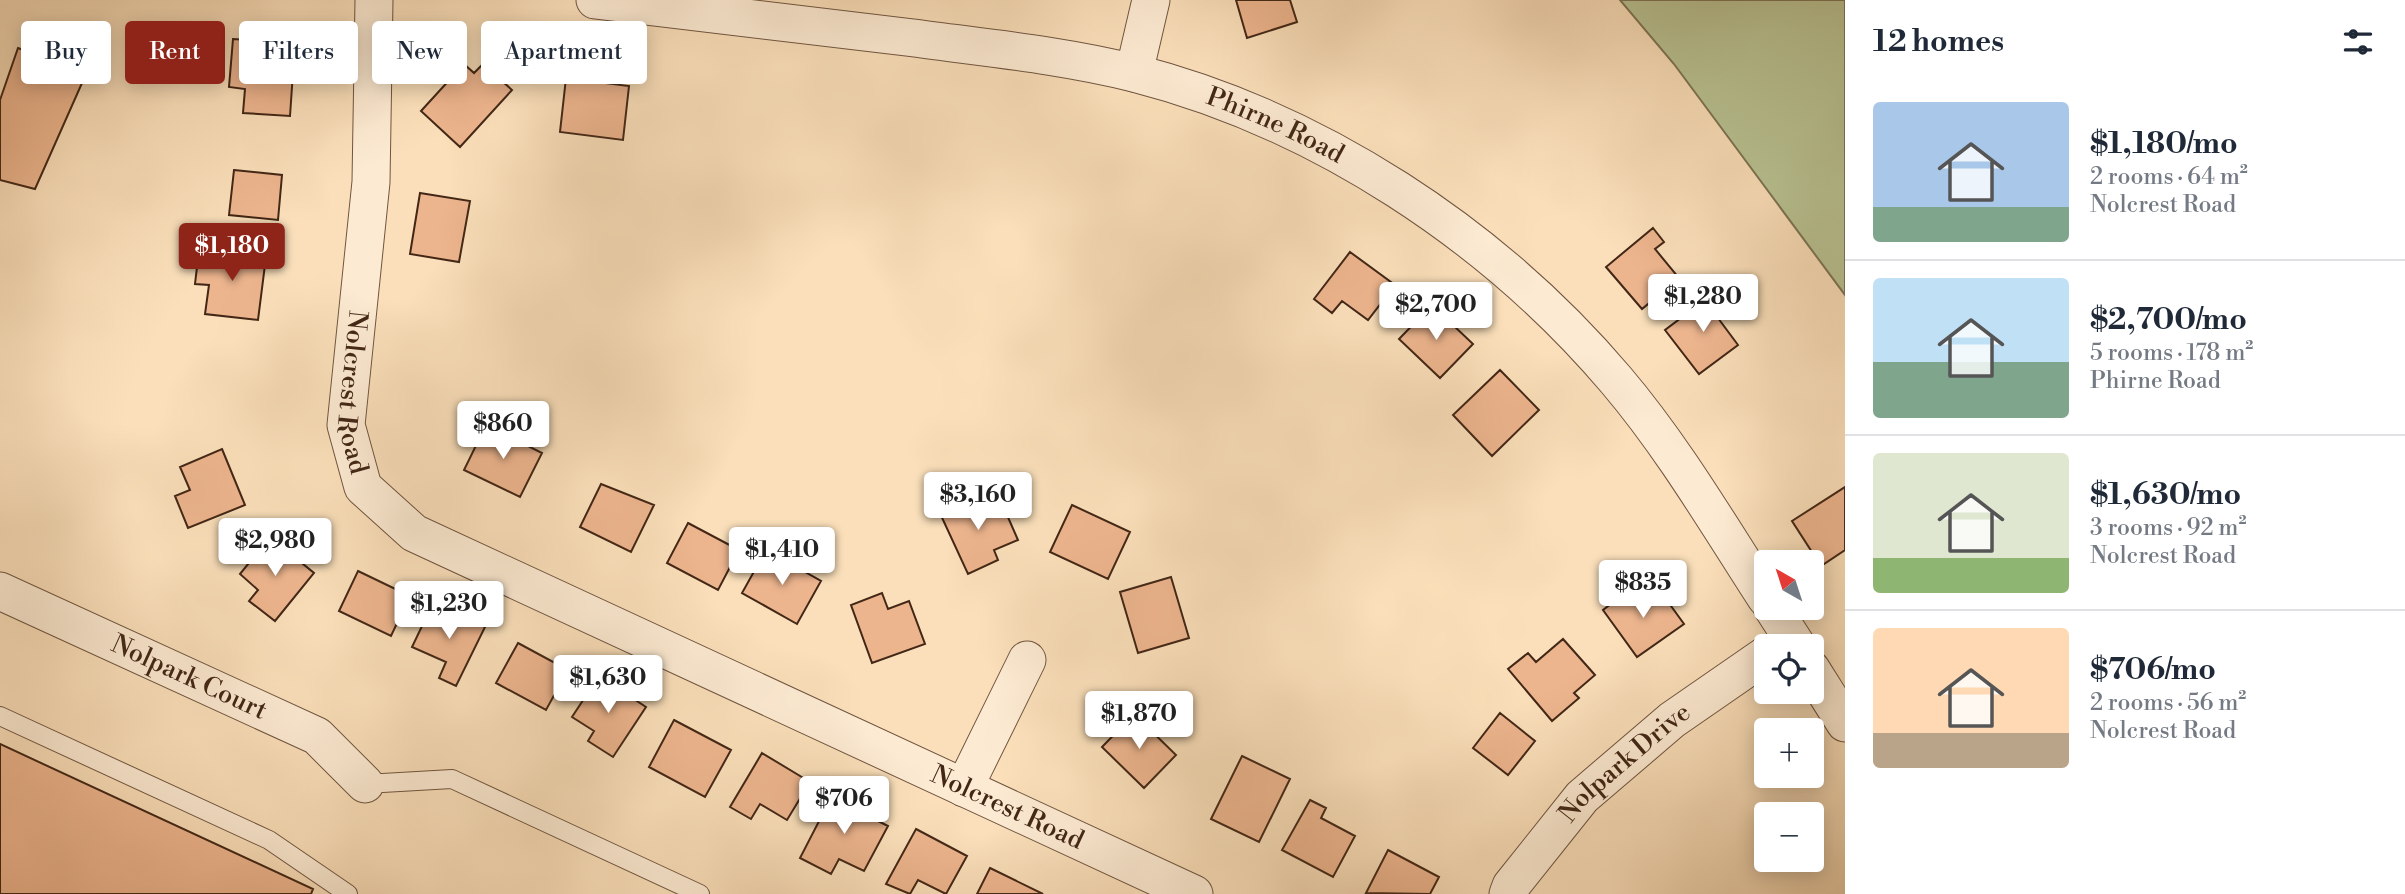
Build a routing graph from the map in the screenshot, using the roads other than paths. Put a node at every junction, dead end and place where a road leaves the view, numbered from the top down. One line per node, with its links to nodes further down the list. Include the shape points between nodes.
1 (374, 0): 14 (street, Nolcrest Road, via 371,182 345,425 363,487 414,533)
2 (595, 0): 4 (street, Phirne Road)
3 (1151, 0): 5 (street)
4 (770, 10): 5 (street, Phirne Road)
5 (1134, 73): 6 (street, Phirne Road, via 1197,93 1330,149 1456,231 1505,271 1567,327 1659,433)
6 (1754, 579)
7 (0, 591): 13 (street, Nolpark Court, via 317,736)
8 (1027, 660): 14 (street)
9 (1754, 665): 18 (street, Nolpark Drive, via 1672,720 1581,797)
10 (1824, 690): 12 (street)
11 (0, 716): 15 (lane, via 269,840)
12 (1845, 723)
13 (365, 784): 16 (lane, via 452,779)
14 (964, 788): 17 (street, Nolcrest Road)
15 (348, 894)
16 (700, 894)
17 (1194, 894)
18 (1508, 894)

